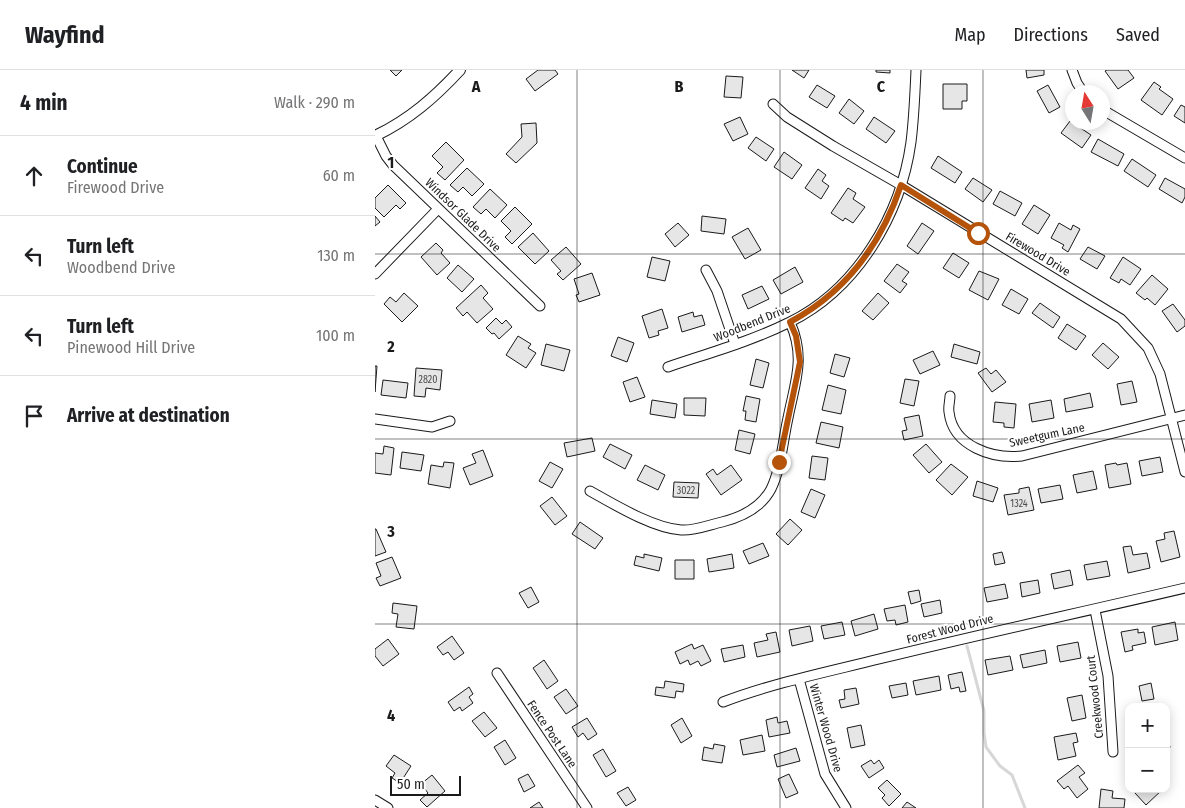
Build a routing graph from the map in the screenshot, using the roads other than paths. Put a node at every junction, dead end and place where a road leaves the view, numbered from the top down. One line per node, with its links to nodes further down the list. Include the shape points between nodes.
1 (460, 70): 7 (street, via 415,112)
2 (916, 70): 9 (street, Woodbend Drive, via 911,143)
3 (1072, 70): 4 (street)
4 (1080, 85)
5 (773, 104): 9 (street, Firewood Drive, via 787,117)
6 (1110, 114): 8 (street)
7 (375, 136): 10 (street, Windsor Glade Drive, via 386,156)
8 (1185, 158)
9 (901, 185): 14 (street, Woodbend Drive, via 879,236 855,270 823,301); 19 (street, Firewood Drive, via 1121,319 1148,348 1160,374)
10 (438, 209): 12 (street); 13 (street, Windsor Glade Drive)
11 (706, 270): 15 (street, via 717,291)
12 (375, 274)
13 (540, 306)
14 (790, 322): 15 (street, Woodbend Drive); 23 (street, via 800,362 771,488 753,509 733,519 683,530 661,526)
15 (735, 344): 16 (street, Woodbend Drive)
16 (669, 367)
17 (950, 396): 19 (street, Sweetgum Lane, via 950,420 961,437 989,454 1010,458)
18 (1185, 414): 19 (street, Sweetgum Lane)
19 (1172, 418): 22 (street, Firewood Drive)
20 (375, 419): 21 (street, via 433,428)
21 (450, 422)
22 (1185, 472)
23 (591, 491)
24 (1185, 588): 25 (street, Forest Wood Drive)
25 (1095, 610): 27 (street, Forest Wood Drive, via 995,630); 29 (street, Creekwood Court, via 1108,676)
26 (497, 673): 32 (street, Fence Post Lane)
27 (799, 679): 28 (street, Forest Wood Drive); 33 (street, Winter Wood Drive, via 825,774)
28 (723, 702)
29 (1113, 752)
30 (375, 800): 31 (street)
31 (388, 808)
32 (587, 808)
33 (846, 808)

